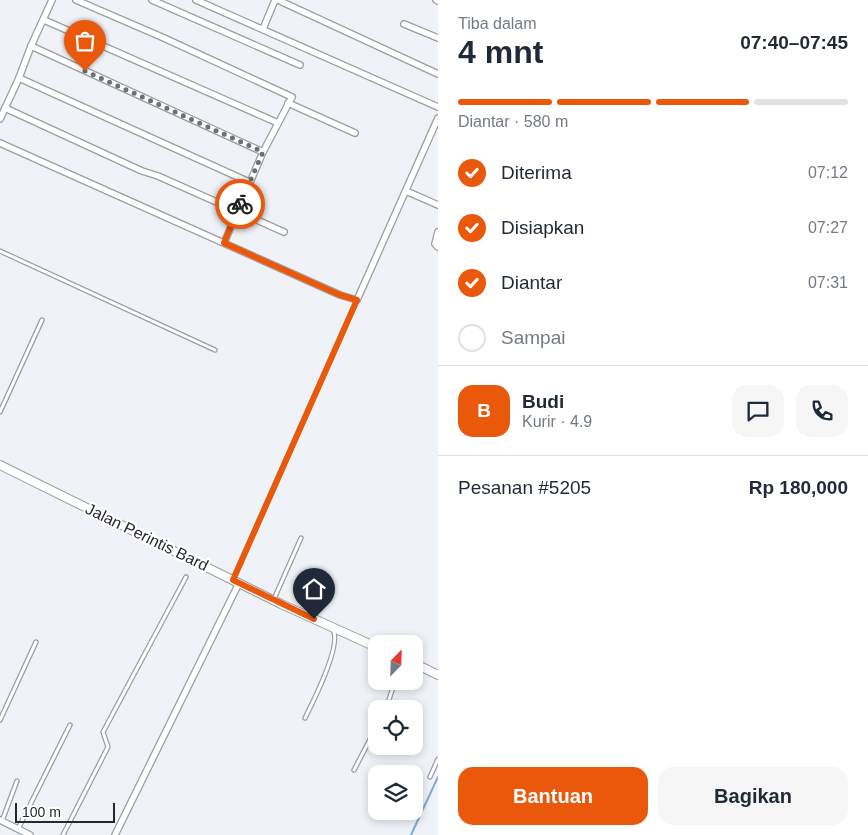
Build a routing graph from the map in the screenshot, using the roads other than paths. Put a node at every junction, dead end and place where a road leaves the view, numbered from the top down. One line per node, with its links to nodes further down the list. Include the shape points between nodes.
1 (52, 0): 6 (street)
2 (76, 0): 14 (street, via 292,97)
3 (152, 0): 11 (street)
4 (196, 0): 8 (street)
5 (276, 0): 8 (street); 12 (street)
6 (44, 20): 10 (street); 19 (street)
7 (404, 24): 9 (street)
8 (263, 29): 15 (street)
9 (438, 38)
10 (31, 46): 13 (street); 22 (street)
11 (300, 65)
12 (438, 74)
13 (19, 78): 16 (street); 23 (street)
14 (288, 103): 19 (street); 20 (street)
15 (438, 107)
16 (5, 108): 18 (street); 26 (street)
17 (438, 118): 24 (street)
18 (0, 119)
19 (278, 124): 22 (street)
20 (355, 133)
21 (0, 143): 29 (street)
22 (263, 152): 23 (street)
23 (249, 182): 26 (street)
24 (406, 191): 25 (street); 32 (street)
25 (438, 205)
26 (237, 211): 27 (street); 29 (street)
27 (284, 232)
28 (438, 232): 30 (street, via 434,244)
29 (224, 243): 32 (street)
30 (438, 247)
31 (0, 251): 34 (lane)
32 (357, 300): 39 (lane)
33 (42, 320): 35 (lane)
34 (215, 350)
35 (0, 412)
36 (0, 465): 39 (street, Jalan Perintis Bard)
37 (301, 538): 40 (lane)
38 (186, 577): 57 (lane, via 103,732 108,747)
39 (236, 581): 40 (street, Jalan Perintis Bard); 58 (street)
40 (274, 600): 41 (street, Jalan Perintis Bard)
41 (331, 627): 43 (street, Jalan Perintis Bard); 46 (lane, via 335,632 334,648)
42 (36, 642): 47 (lane)
43 (368, 643)
44 (423, 668): 45 (street)
45 (438, 675)
46 (305, 718)
47 (0, 720)
48 (70, 725): 55 (lane)
49 (368, 743): 51 (lane)
50 (438, 759): 52 (lane)
51 (354, 770)
52 (430, 777)
53 (17, 780): 54 (lane)
54 (1, 821): 55 (street)
55 (18, 829): 56 (street)
56 (30, 835)
57 (63, 835)
58 (116, 835)

